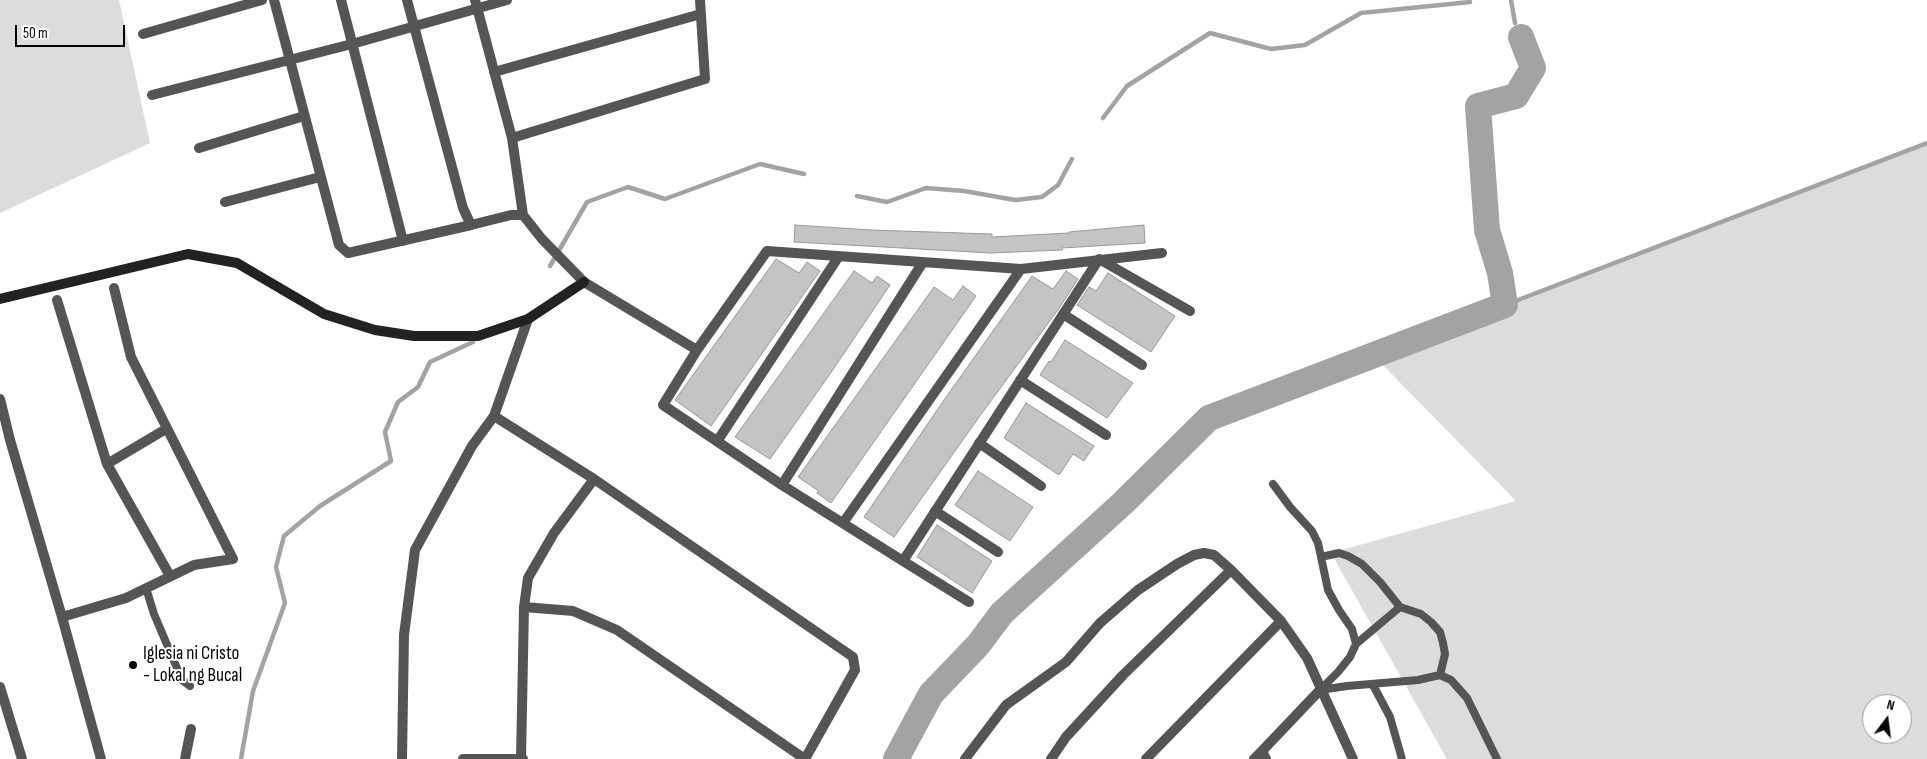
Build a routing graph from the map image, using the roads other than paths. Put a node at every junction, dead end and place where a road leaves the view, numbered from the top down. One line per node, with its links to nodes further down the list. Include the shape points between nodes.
1 (262, 0): 10 (street)
2 (274, 0): 12 (street)
3 (341, 0): 11 (street)
4 (408, 0): 9 (street)
5 (507, 0): 7 (street)
6 (700, 0): 8 (street)
7 (476, 4): 9 (street); 13 (street)
8 (701, 14): 13 (street); 16 (street, via 705,79)
9 (414, 26): 11 (street); 21 (street, via 463,208)
10 (143, 34)
11 (352, 44): 12 (street); 22 (street)
12 (290, 60): 14 (street); 15 (street)
13 (494, 72): 16 (street)
14 (152, 95)
15 (304, 116): 17 (street); 18 (street)
16 (512, 138): 20 (street)
17 (199, 148)
18 (320, 176): 19 (street); 22 (street, via 339,245 348,253)
19 (226, 202)
20 (523, 215): 21 (street); 28 (street)
21 (471, 225): 22 (street)
22 (403, 241)
23 (1162, 253): 25 (street)
24 (839, 256): 26 (street); 35 (street, via 767,251); 42 (street)
25 (1099, 259): 27 (street); 32 (street); 33 (street)
26 (923, 262): 27 (street); 47 (street)
27 (1021, 268): 50 (street)
28 (584, 282): 34 (main road); 35 (street)
29 (114, 288): 40 (street, via 132,356)
30 (0, 299): 34 (main road, via 188,254 237,263 324,314 375,330 414,336 478,336)
31 (57, 300): 44 (street)
32 (1190, 311)
33 (1063, 314): 36 (street); 37 (street)
34 (528, 319): 39 (street)
35 (697, 350): 42 (street, via 663,405)
36 (1142, 365)
37 (1020, 380): 41 (street); 43 (street)
38 (0, 399): 60 (street)
39 (494, 416): 45 (street); 73 (street, via 472,446 416,550 404,635)
40 (166, 430): 44 (street); 55 (street, via 233,559 194,566)
41 (1106, 435)
42 (718, 440): 47 (street)
43 (979, 443): 48 (street); 49 (street)
44 (107, 464): 55 (street)
45 (594, 478): 58 (street, via 554,533 528,578); 76 (street, via 853,657 854,670)
46 (1273, 484): 52 (lane, via 1312,531)
47 (782, 485): 50 (street)
48 (1041, 486)
49 (935, 511): 51 (street); 53 (street)
50 (843, 523): 53 (street)
51 (998, 552)
52 (1321, 557): 59 (lane, via 1339,553 1362,564); 62 (lane, via 1328,590 1352,629)
53 (903, 561): 57 (street)
54 (1231, 570): 61 (street); 77 (street, via 1214,555 1194,555 1138,590 1100,623 1066,662 1006,704); 78 (street, via 1123,675 1066,737)
55 (170, 576): 56 (street)
56 (146, 588): 60 (street, via 126,598); 65 (lane, via 182,680)
57 (969, 602)
58 (524, 607): 75 (street); 76 (street, via 573,611 617,630)
59 (1400, 607): 62 (lane); 63 (lane, via 1421,614 1440,632 1445,654)
60 (62, 617): 71 (street)
61 (1281, 621): 67 (street, via 1307,658); 79 (street)
62 (1356, 644): 67 (lane, via 1350,657)
63 (1440, 675): 64 (lane); 83 (lane, via 1451,680 1467,698)
64 (1373, 685): 67 (lane); 82 (lane, via 1390,717)
65 (190, 686)
66 (0, 687): 70 (street)
67 (1320, 690): 69 (street); 81 (street)
68 (191, 729): 72 (street)
69 (1264, 755): 80 (street)
70 (22, 759)
71 (101, 759)
72 (185, 759)
73 (402, 759)
74 (463, 759): 75 (street)
75 (522, 759)
76 (805, 759)
77 (965, 759)
78 (1051, 759)
79 (1146, 759)
80 (1254, 759)
81 (1353, 759)
82 (1402, 759)
83 (1497, 759)

